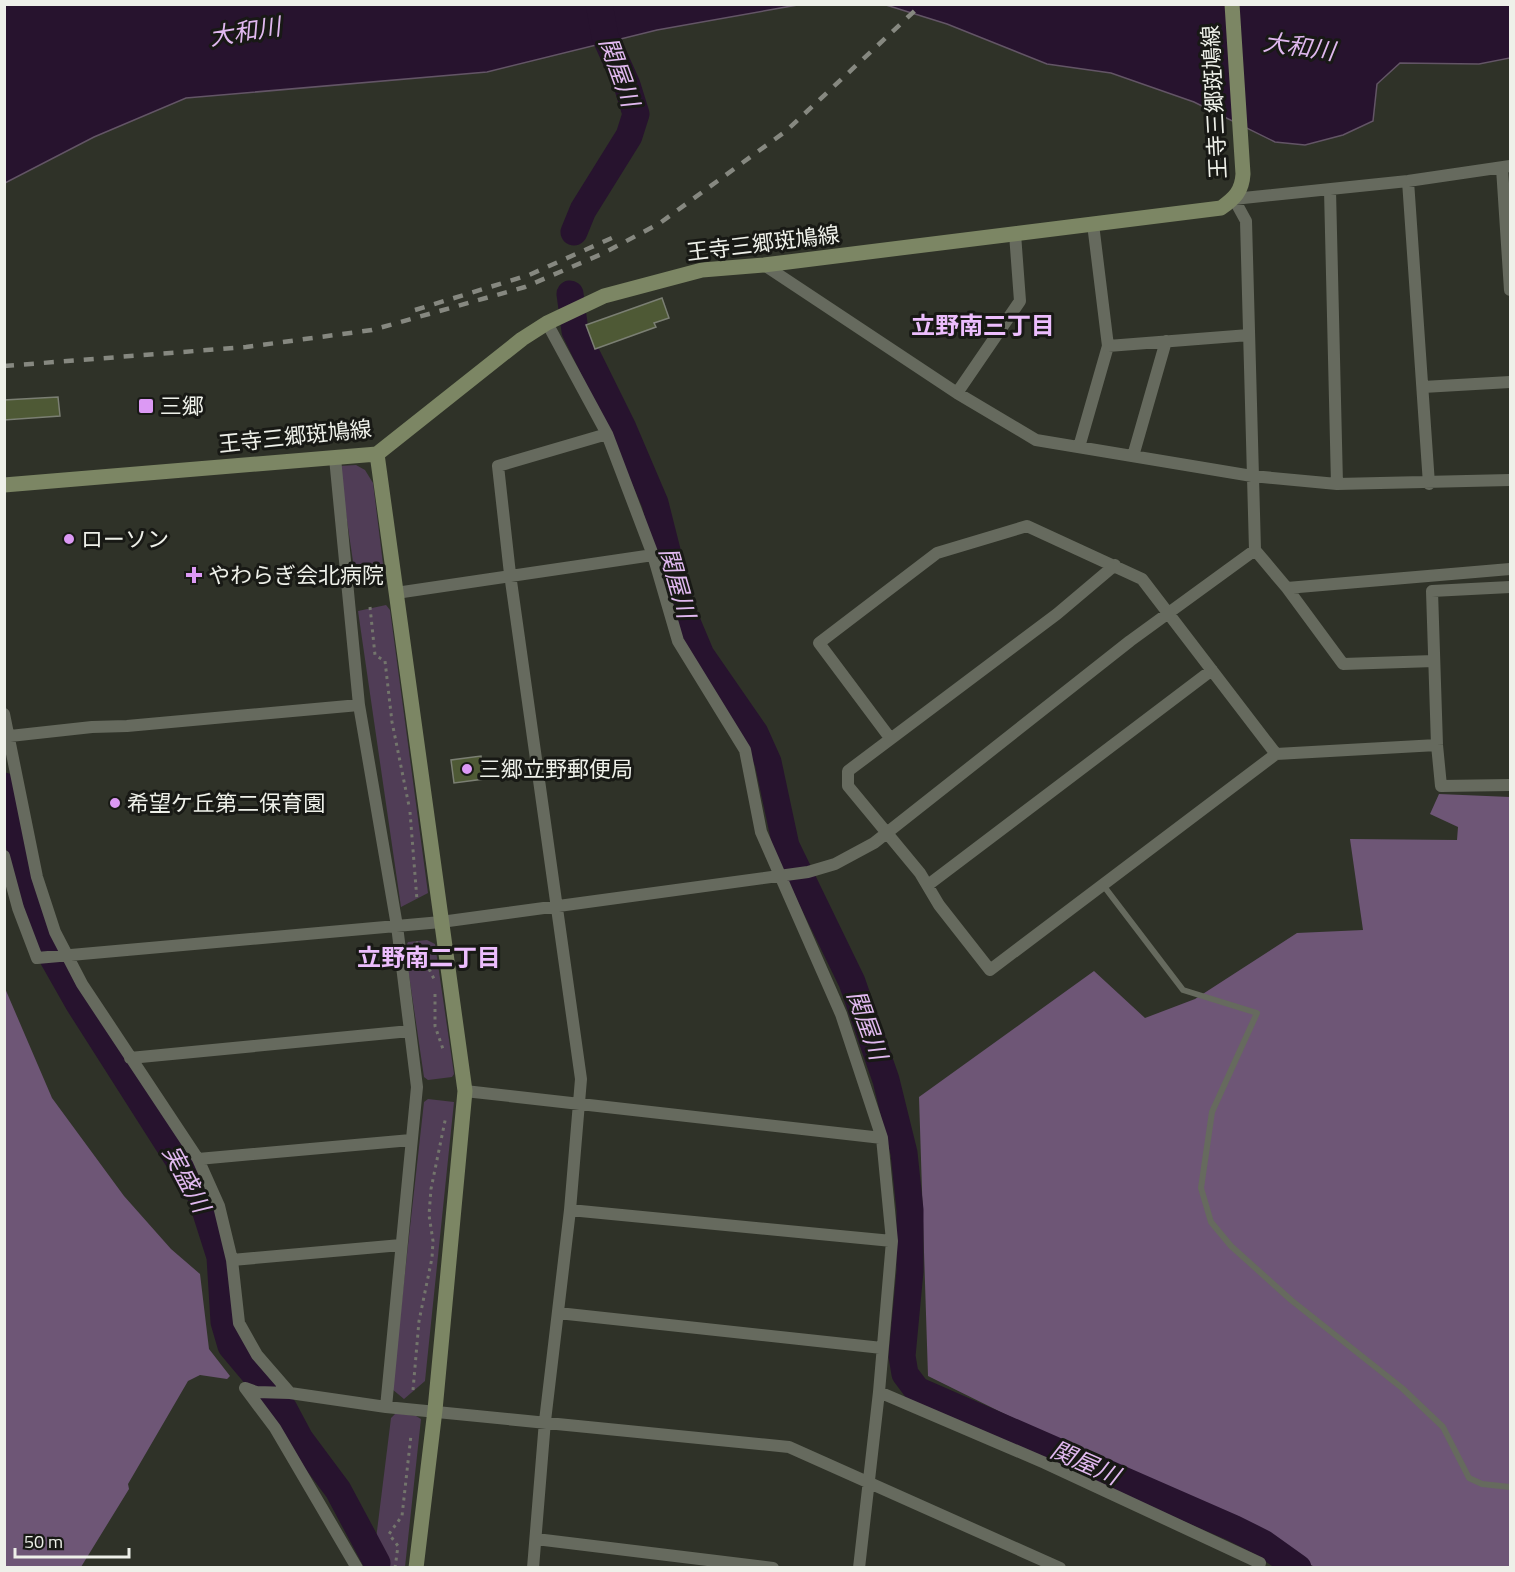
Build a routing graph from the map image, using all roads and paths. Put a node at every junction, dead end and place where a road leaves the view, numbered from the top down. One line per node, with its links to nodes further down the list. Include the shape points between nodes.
1 (1232, 4): 5 (main road, 王寺三郷斑鳩線, via 1243,174 1242,188)
2 (1506, 167): 3 (street); 9 (street)
3 (1408, 181): 4 (street); 15 (street)
4 (1330, 190): 5 (street); 24 (street)
5 (1234, 200): 6 (main road, 王寺三郷斑鳩線, via 1221,208); 11 (street, via 1246,221)
6 (1093, 224): 7 (main road, 王寺三郷斑鳩線); 13 (street)
7 (1015, 234): 8 (main road, 王寺三郷斑鳩線); 16 (street, via 1020,301)
8 (764, 265): 10 (main road, 王寺三郷斑鳩線, via 702,270 604,296); 16 (street)
9 (1510, 290)
10 (547, 323): 17 (street); 19 (main road, 王寺三郷斑鳩線)
11 (1249, 335): 12 (street); 22 (street)
12 (1166, 341): 13 (street); 20 (street)
13 (1108, 346): 18 (street)
14 (1510, 382): 15 (street)
15 (1423, 387): 25 (street)
16 (957, 393): 18 (street, via 1036,440)
17 (607, 434): 28 (street); 31 (street, via 498,466)
18 (1079, 447): 20 (street)
19 (377, 454): 21 (main road, 王寺三郷斑鳩線); 34 (main road)
20 (1133, 456): 22 (street)
21 (335, 458): 26 (main road, 王寺三郷斑鳩線); 39 (street)
22 (1252, 476): 24 (street); 27 (street)
23 (1510, 480): 25 (street)
24 (1337, 484): 25 (street)
25 (1429, 484)
26 (4, 485)
27 (1255, 550): 33 (street); 36 (street)
28 (653, 555): 31 (street); 47 (street, via 678,641 746,750 761,832)
29 (1116, 565): 36 (street, via 1142,579); 41 (street, via 1057,614); 41 (street, via 1027,526 937,553 864,608 819,643)
30 (1510, 569): 33 (street)
31 (510, 574): 34 (street); 51 (street)
32 (1510, 587): 37 (street, via 1432,591)
33 (1287, 588): 37 (street, via 1343,664)
34 (396, 593): 52 (main road)
35 (370, 608): 50 (path, via 375,655 385,661 392,722 409,805)
36 (1168, 613): 38 (street); 47 (street, via 874,843 835,864)
37 (1434, 661): 43 (street)
38 (1212, 670): 44 (street); 48 (street)
39 (359, 705): 42 (street, via 92,727); 53 (street)
40 (4, 714): 42 (street)
41 (890, 738): 48 (street, via 848,771 848,786)
42 (7, 739): 55 (street, via 38,878)
43 (1437, 745): 44 (street); 45 (street, via 1441,786)
44 (1276, 754): 49 (street)
45 (1510, 785)
46 (4, 856): 55 (street, via 37,958)
47 (785, 875): 51 (street); 62 (street, via 841,1014)
48 (928, 885): 49 (street, via 990,970)
49 (1103, 885): 79 (lane, via 1183,990 1257,1013 1212,1112 1200,1188 1211,1222 1231,1246 1291,1300 1402,1388 1443,1427 1469,1478 1482,1484)
50 (417, 900)
51 (556, 905): 52 (street); 60 (street, via 581,1079)
52 (441, 922): 53 (street); 59 (main road)
53 (397, 926): 55 (street); 56 (street)
54 (416, 942): 57 (path, via 434,978 435,1026)
55 (62, 954): 58 (street)
56 (410, 1031): 58 (street); 63 (street, via 417,1086)
57 (445, 1055)
58 (130, 1058): 64 (street)
59 (465, 1091): 60 (street); 75 (main road)
60 (579, 1105): 62 (street); 65 (street)
61 (448, 1107): 71 (path, via 431,1189 432,1258 419,1321)
62 (882, 1138): 66 (street)
63 (411, 1140): 64 (street); 67 (street)
64 (198, 1159): 68 (street, via 219,1206)
65 (570, 1210): 66 (street); 69 (street)
66 (892, 1241): 70 (street)
67 (401, 1245): 68 (street); 74 (street)
68 (232, 1260): 73 (street, via 239,1323)
69 (558, 1313): 70 (street); 76 (street)
70 (882, 1348): 72 (street)
71 (413, 1390)
72 (879, 1392): 78 (street); 89 (street, via 1045,1463 1260,1563)
73 (286, 1393): 74 (street); 82 (street, via 245,1388 275,1428)
74 (386, 1407): 75 (street)
75 (435, 1410): 76 (street); 84 (main road)
76 (545, 1421): 78 (street, via 789,1447); 80 (street)
77 (411, 1435): 83 (path, via 402,1516 389,1534 398,1546)
78 (867, 1484): 87 (street); 88 (street)
79 (1510, 1487)
80 (536, 1539): 81 (street); 85 (street)
81 (715, 1564): 86 (street)
82 (357, 1568)
83 (395, 1568)
84 (416, 1568)
85 (533, 1568)
86 (773, 1568)
87 (859, 1568)
88 (1060, 1568)
89 (1258, 1568)

